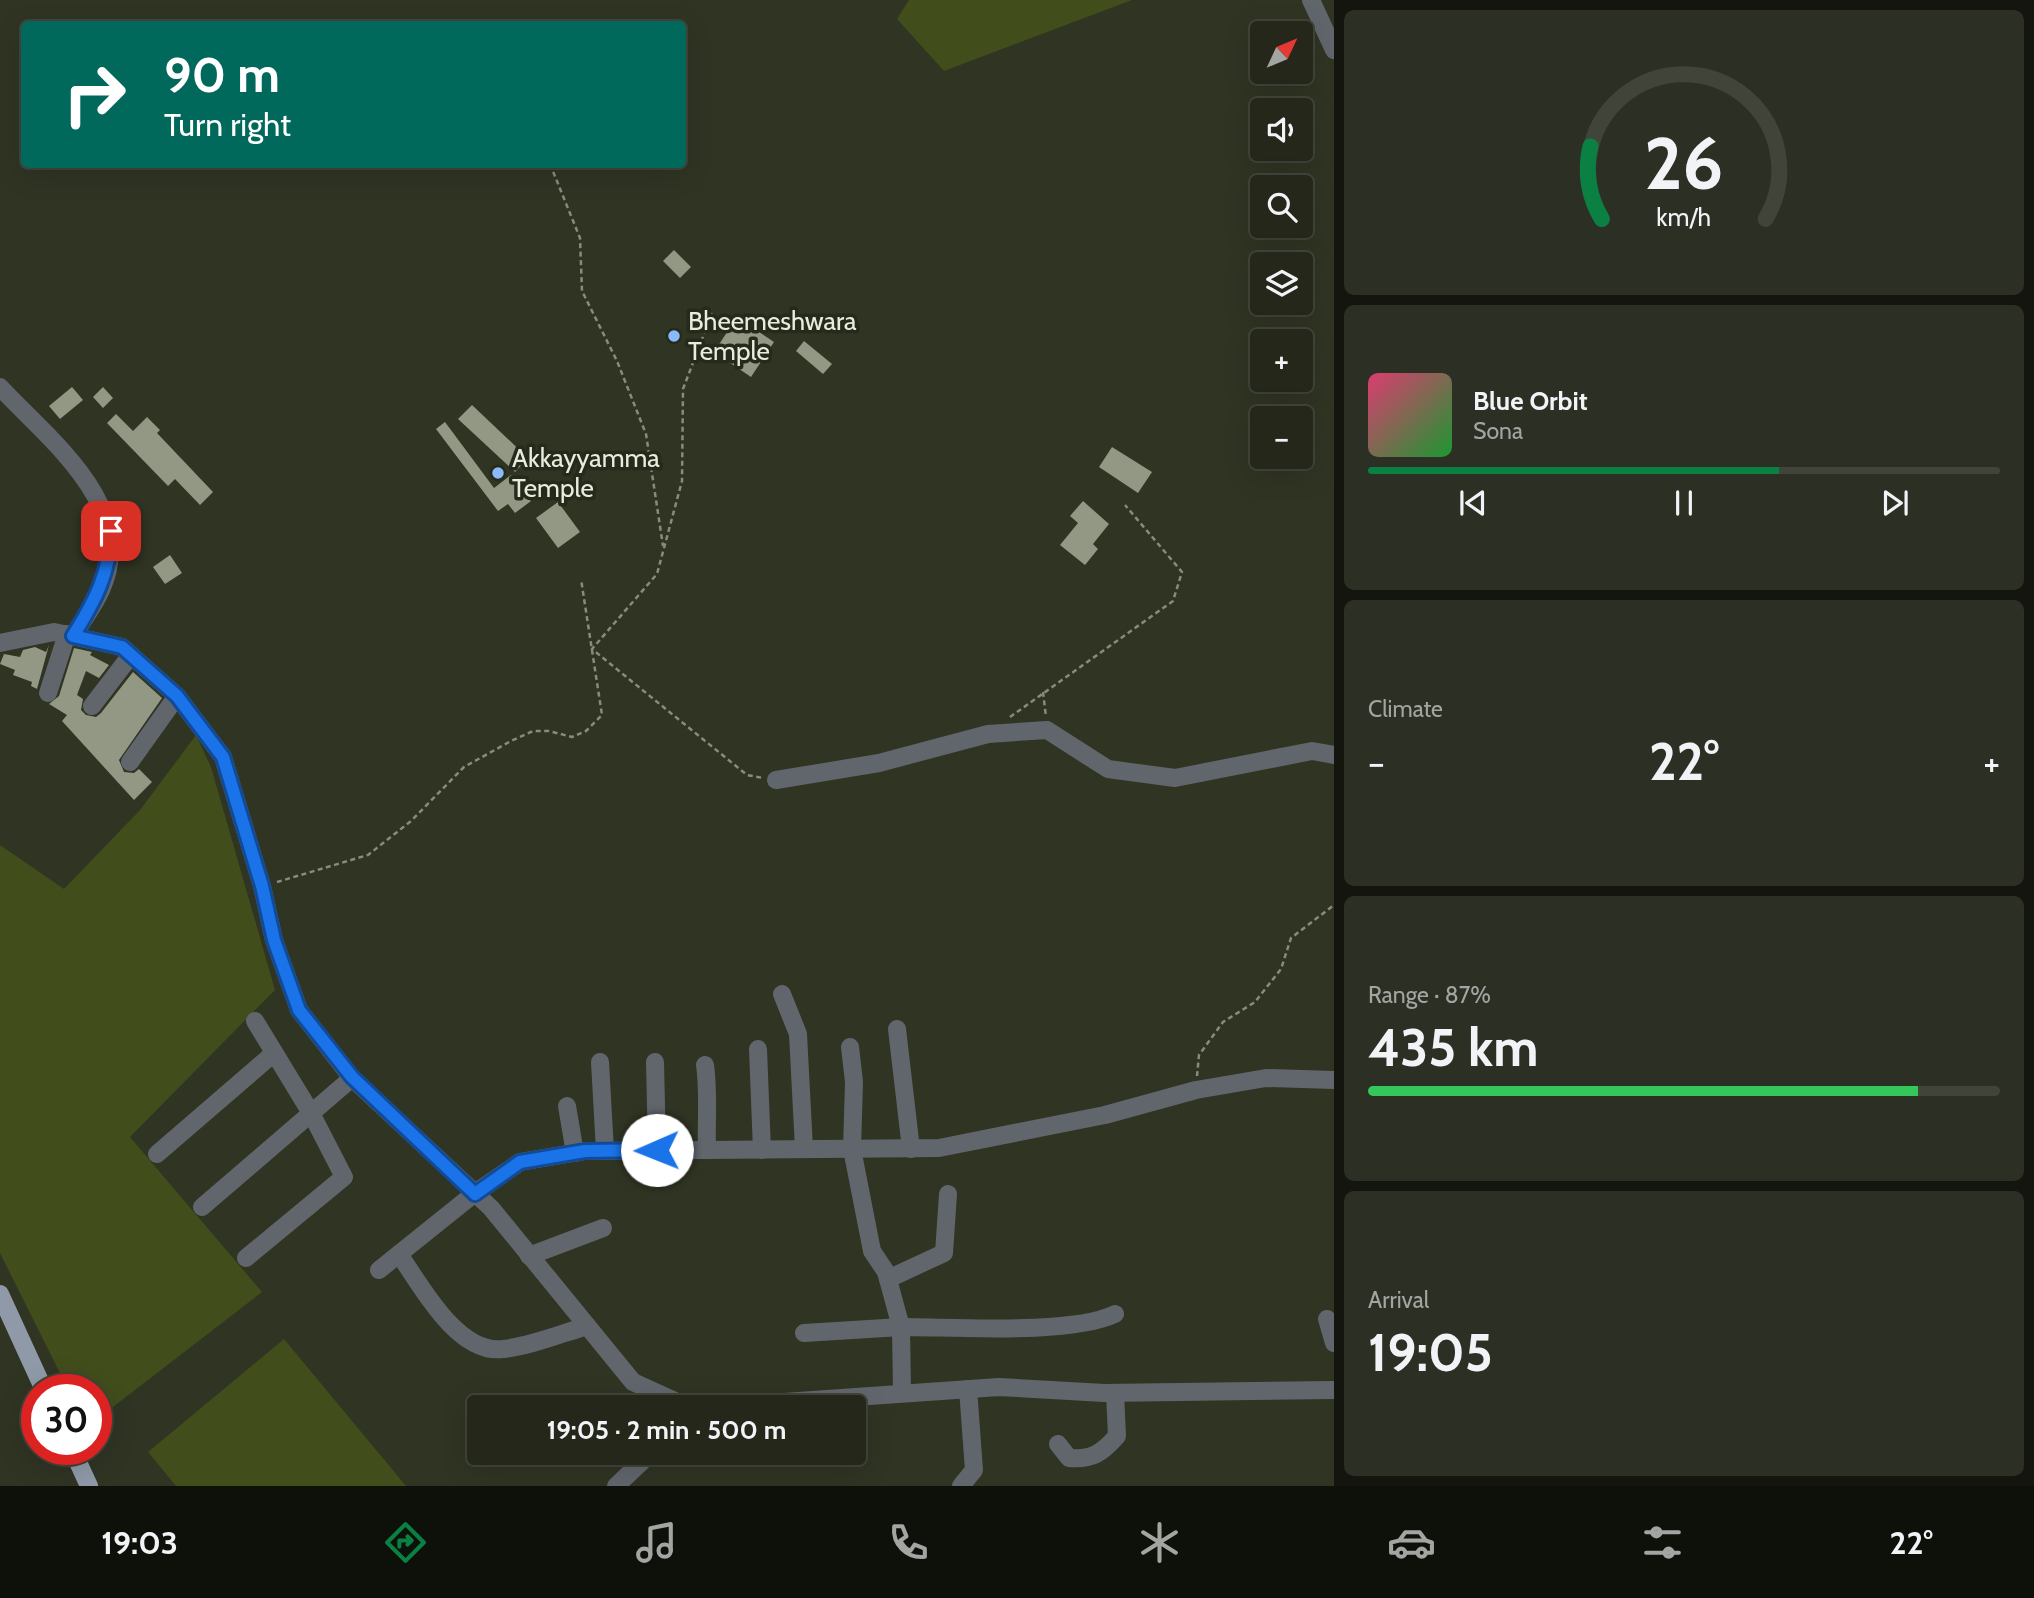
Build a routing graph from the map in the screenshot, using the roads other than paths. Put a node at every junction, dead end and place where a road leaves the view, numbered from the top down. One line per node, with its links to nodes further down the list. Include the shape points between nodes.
1 (1311, 0): 2 (street)
2 (1334, 50)
3 (0, 387): 4 (street, via 63,450 99,501 111,531 111,556 102,589)
4 (70, 635): 5 (street, via 54,632); 6 (street, via 122,647); 7 (street)
5 (0, 643)
6 (131, 655): 8 (street); 9 (street)
7 (48, 693)
8 (177, 696): 11 (street); 22 (street, via 223,757 274,940 299,1010)
9 (92, 706)
10 (1334, 755): 12 (street, via 1312,751 1175,778 1108,769 1047,730 988,734 879,763)
11 (130, 762)
12 (776, 780)
13 (782, 994): 26 (street, via 798,1034)
14 (255, 1021): 18 (street)
15 (897, 1029): 28 (street)
16 (850, 1047): 27 (street)
17 (758, 1049): 31 (street)
18 (274, 1053): 25 (street); 34 (street)
19 (600, 1062): 32 (street)
20 (655, 1062): 29 (street)
21 (705, 1065): 30 (street)
22 (352, 1077): 25 (street); 35 (street)
23 (1334, 1080): 28 (street, via 1266,1078 939,1149)
24 (567, 1106): 33 (street)
25 (311, 1113): 37 (street); 41 (street, via 344,1177)
26 (804, 1149): 27 (street); 31 (street)
27 (852, 1149): 28 (street); 43 (street, via 872,1251)
28 (911, 1149)
29 (657, 1150): 30 (street); 32 (street)
30 (708, 1150): 31 (street)
31 (762, 1150)
32 (605, 1151): 33 (street)
33 (575, 1153): 35 (street, via 520,1162)
34 (157, 1154)
35 (475, 1194): 39 (street); 40 (street)
36 (948, 1194): 43 (street, via 944,1253)
37 (202, 1207)
38 (603, 1228): 40 (street)
39 (400, 1254): 42 (street); 47 (street, via 432,1303 464,1340 500,1350)
40 (530, 1256): 47 (street)
41 (246, 1258)
42 (379, 1270)
43 (888, 1279): 48 (street)
44 (0, 1294): 51 (main road)
45 (1115, 1314): 48 (street, via 1057,1326)
46 (1326, 1319): 50 (street)
47 (587, 1326): 56 (street, via 633,1382)
48 (901, 1327): 49 (street); 54 (street)
49 (804, 1333)
50 (1334, 1343)
51 (37, 1374)
52 (968, 1389): 54 (street); 55 (street); 63 (street, via 974,1470)
53 (1334, 1390): 55 (street)
54 (902, 1392): 57 (street)
55 (1115, 1393): 58 (street, via 1117,1436 1103,1451 1086,1460 1069,1458)
56 (652, 1395)
57 (864, 1395)
58 (1058, 1444)
59 (78, 1465): 61 (main road)
60 (638, 1465): 62 (street)
61 (86, 1485)
62 (616, 1486)
63 (961, 1486)

